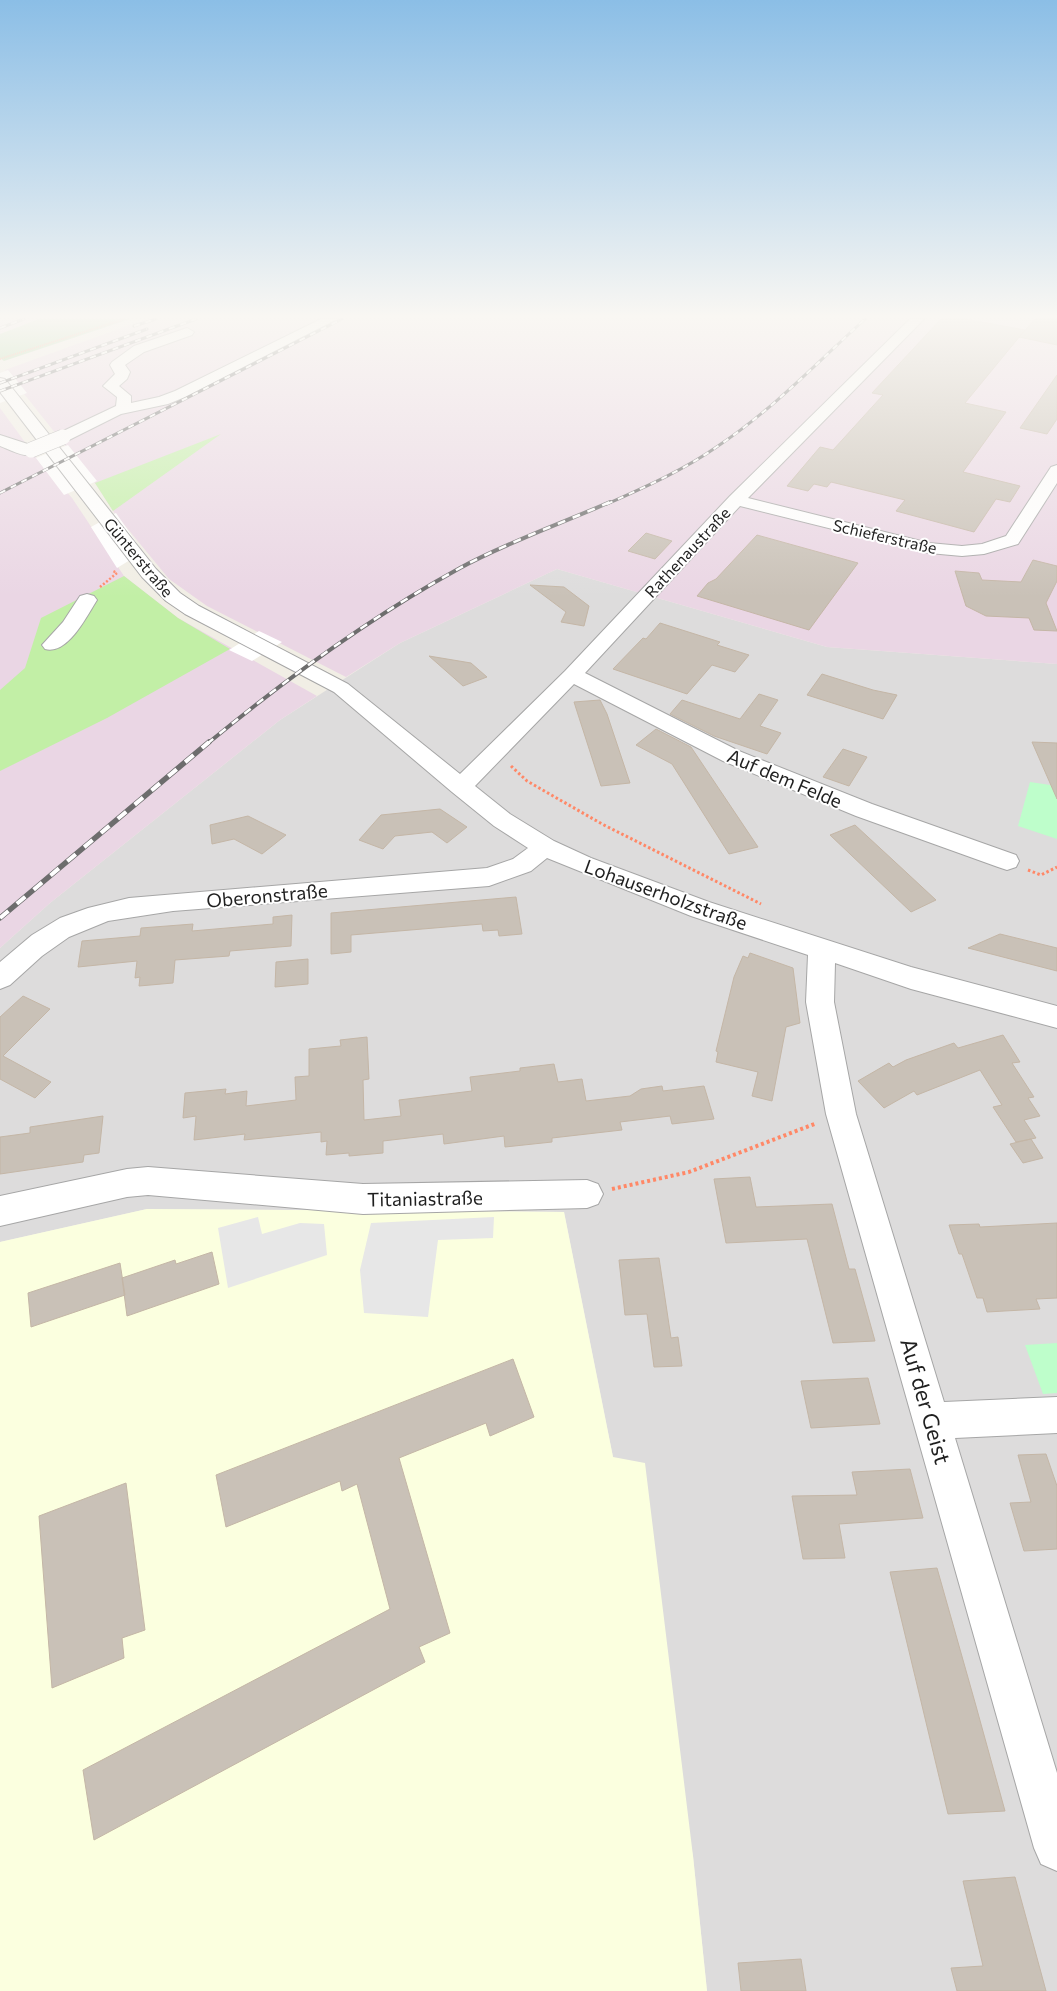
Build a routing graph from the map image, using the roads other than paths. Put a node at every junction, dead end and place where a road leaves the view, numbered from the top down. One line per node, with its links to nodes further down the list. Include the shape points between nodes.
1 (14, 412): 10 (street, Günterstraße, via 172,597)
2 (115, 412): 4 (street, bridge, via 27,451)
3 (823, 412): 6 (street, Rathenaustraße)
4 (0, 440)
5 (1057, 470): 6 (street, Schieferstraße, via 1012,540 962,551 928,548)
6 (736, 500): 9 (street, Rathenaustraße)
7 (87, 600): 8 (street)
8 (52, 646)
9 (572, 675): 11 (street, Rathenaustraße); 13 (street, Auf dem Felde, via 731,756 864,810)
10 (324, 677): 11 (street, Lohauserholzstraße, via 359,701)
11 (460, 787): 12 (street, Lohauserholzstraße, via 508,824)
12 (546, 847): 14 (street, Lohauserholzstraße, via 624,881); 15 (street, Oberonstraße, via 522,865 490,877 177,903 100,914 62,930 35,947)
13 (1007, 861)
14 (822, 949): 16 (street, Lohauserholzstraße, via 911,978); 20 (street, Auf der Geist, via 820,1002 841,1114)
15 (0, 978)
16 (1057, 1016)
17 (587, 1194): 18 (street, Titaniastraße, via 363,1198 148,1181 120,1184)
18 (0, 1211)
19 (1057, 1415): 20 (street)
20 (932, 1421): 21 (street, Auf der Geist)
21 (1057, 1848)

